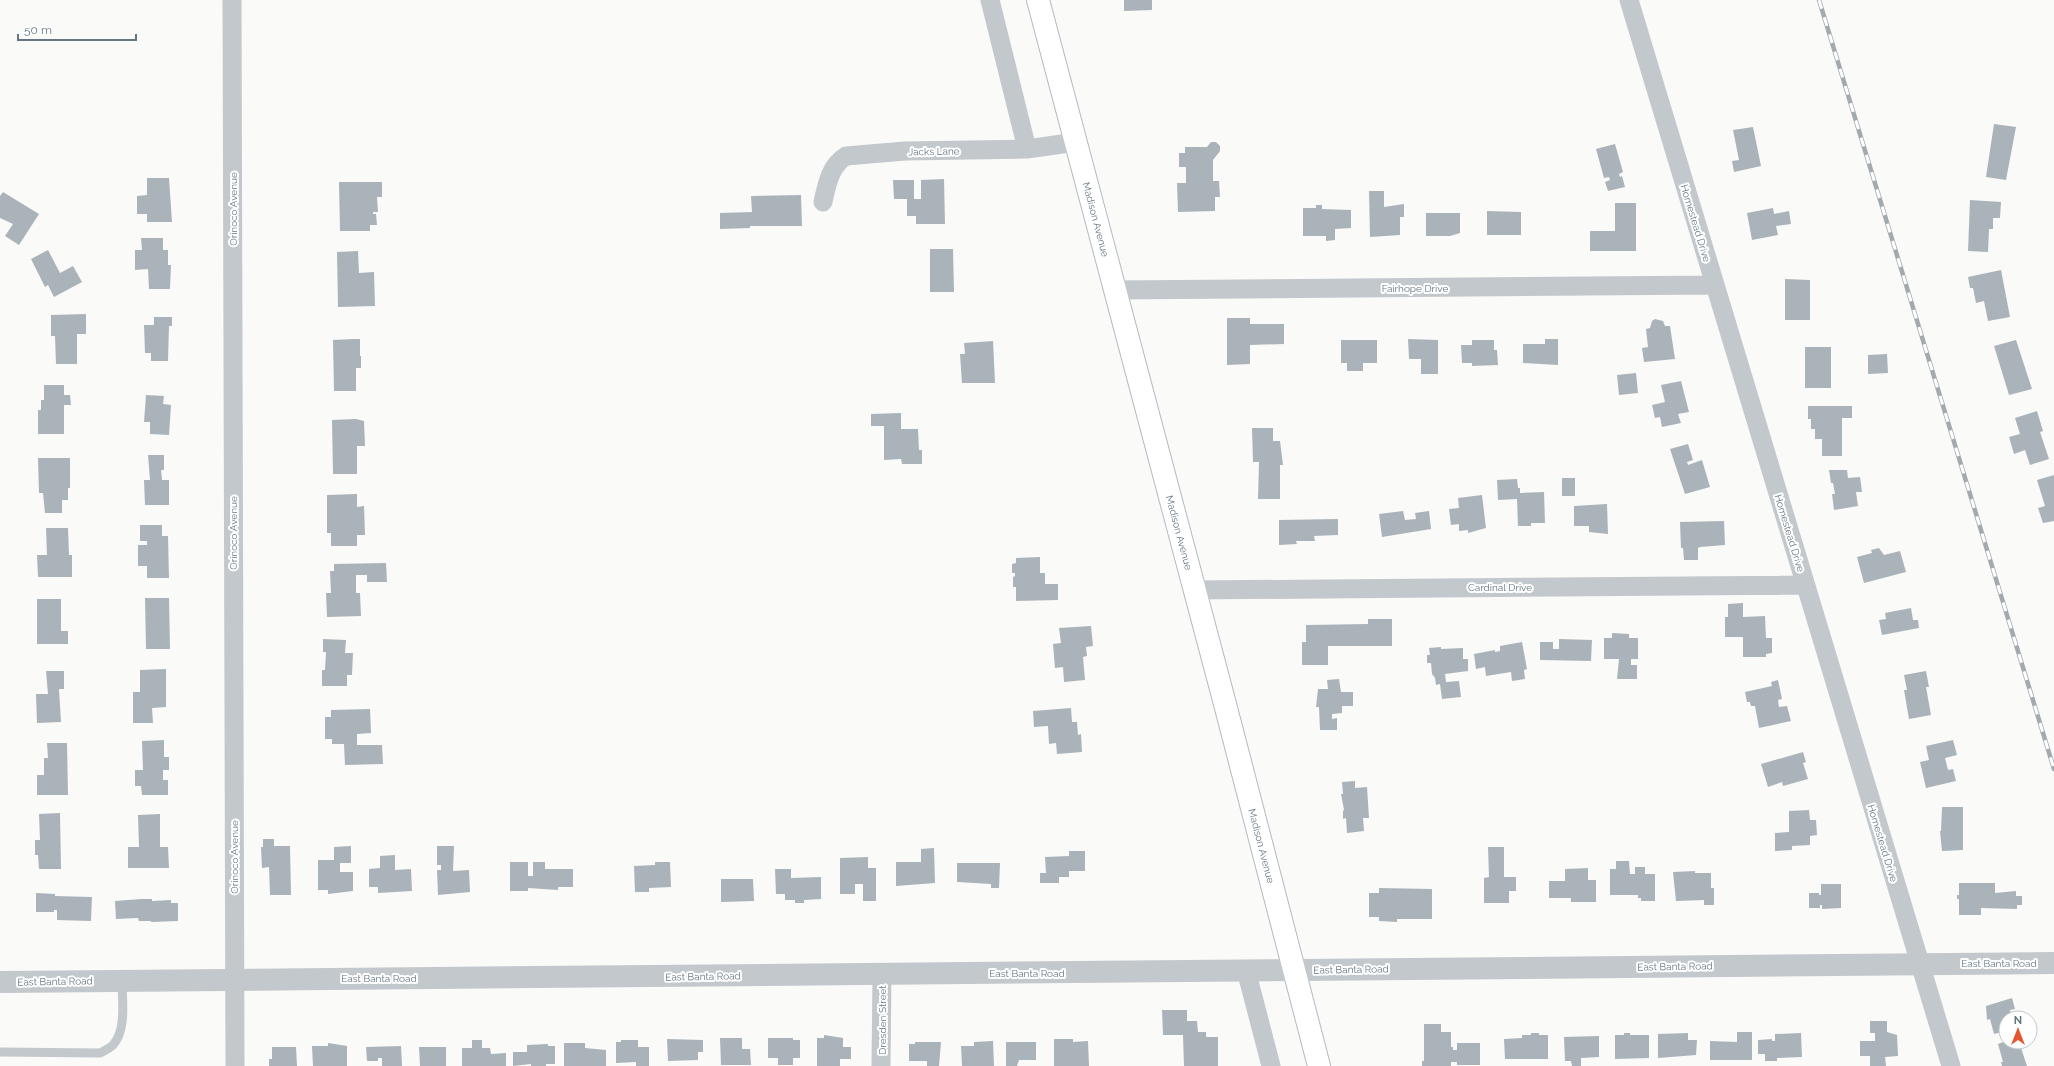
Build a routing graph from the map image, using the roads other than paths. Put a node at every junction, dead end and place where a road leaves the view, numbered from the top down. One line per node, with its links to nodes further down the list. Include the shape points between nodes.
1 (232, 0): 17 (street, Orinoco Avenue)
2 (990, 0): 6 (street)
3 (1038, 0): 5 (main road, Madison Avenue)
4 (1629, 0): 8 (street, Homestead Drive)
5 (1076, 142): 6 (street, Jacks Lane); 9 (main road, Madison Avenue)
6 (1027, 149): 7 (street, Jacks Lane, via 846,156 840,160 829,177)
7 (823, 202)
8 (1715, 285): 9 (street, Fairhope Drive); 10 (street, Homestead Drive)
9 (1115, 290): 11 (main road, Madison Avenue)
10 (1805, 585): 11 (street, Cardinal Drive); 12 (street, Homestead Drive)
11 (1194, 590): 15 (main road, Madison Avenue)
12 (1919, 963): 13 (street, East Banta Road); 15 (street, East Banta Road); 25 (street, Homestead Drive)
13 (2054, 963)
14 (1246, 970): 15 (street, East Banta Road); 16 (street, East Banta Road); 23 (street)
15 (1294, 970): 24 (main road, Madison Avenue)
16 (882, 974): 17 (street, East Banta Road); 22 (street, Dresden Street)
17 (234, 980): 18 (street, East Banta Road); 21 (street, Orinoco Avenue)
18 (122, 981): 19 (street, East Banta Road); 20 (lane, via 120,1030 112,1045 100,1053)
19 (0, 982)
20 (0, 1052)
21 (235, 1066)
22 (881, 1066)
23 (1271, 1066)
24 (1319, 1066)
25 (1951, 1066)

